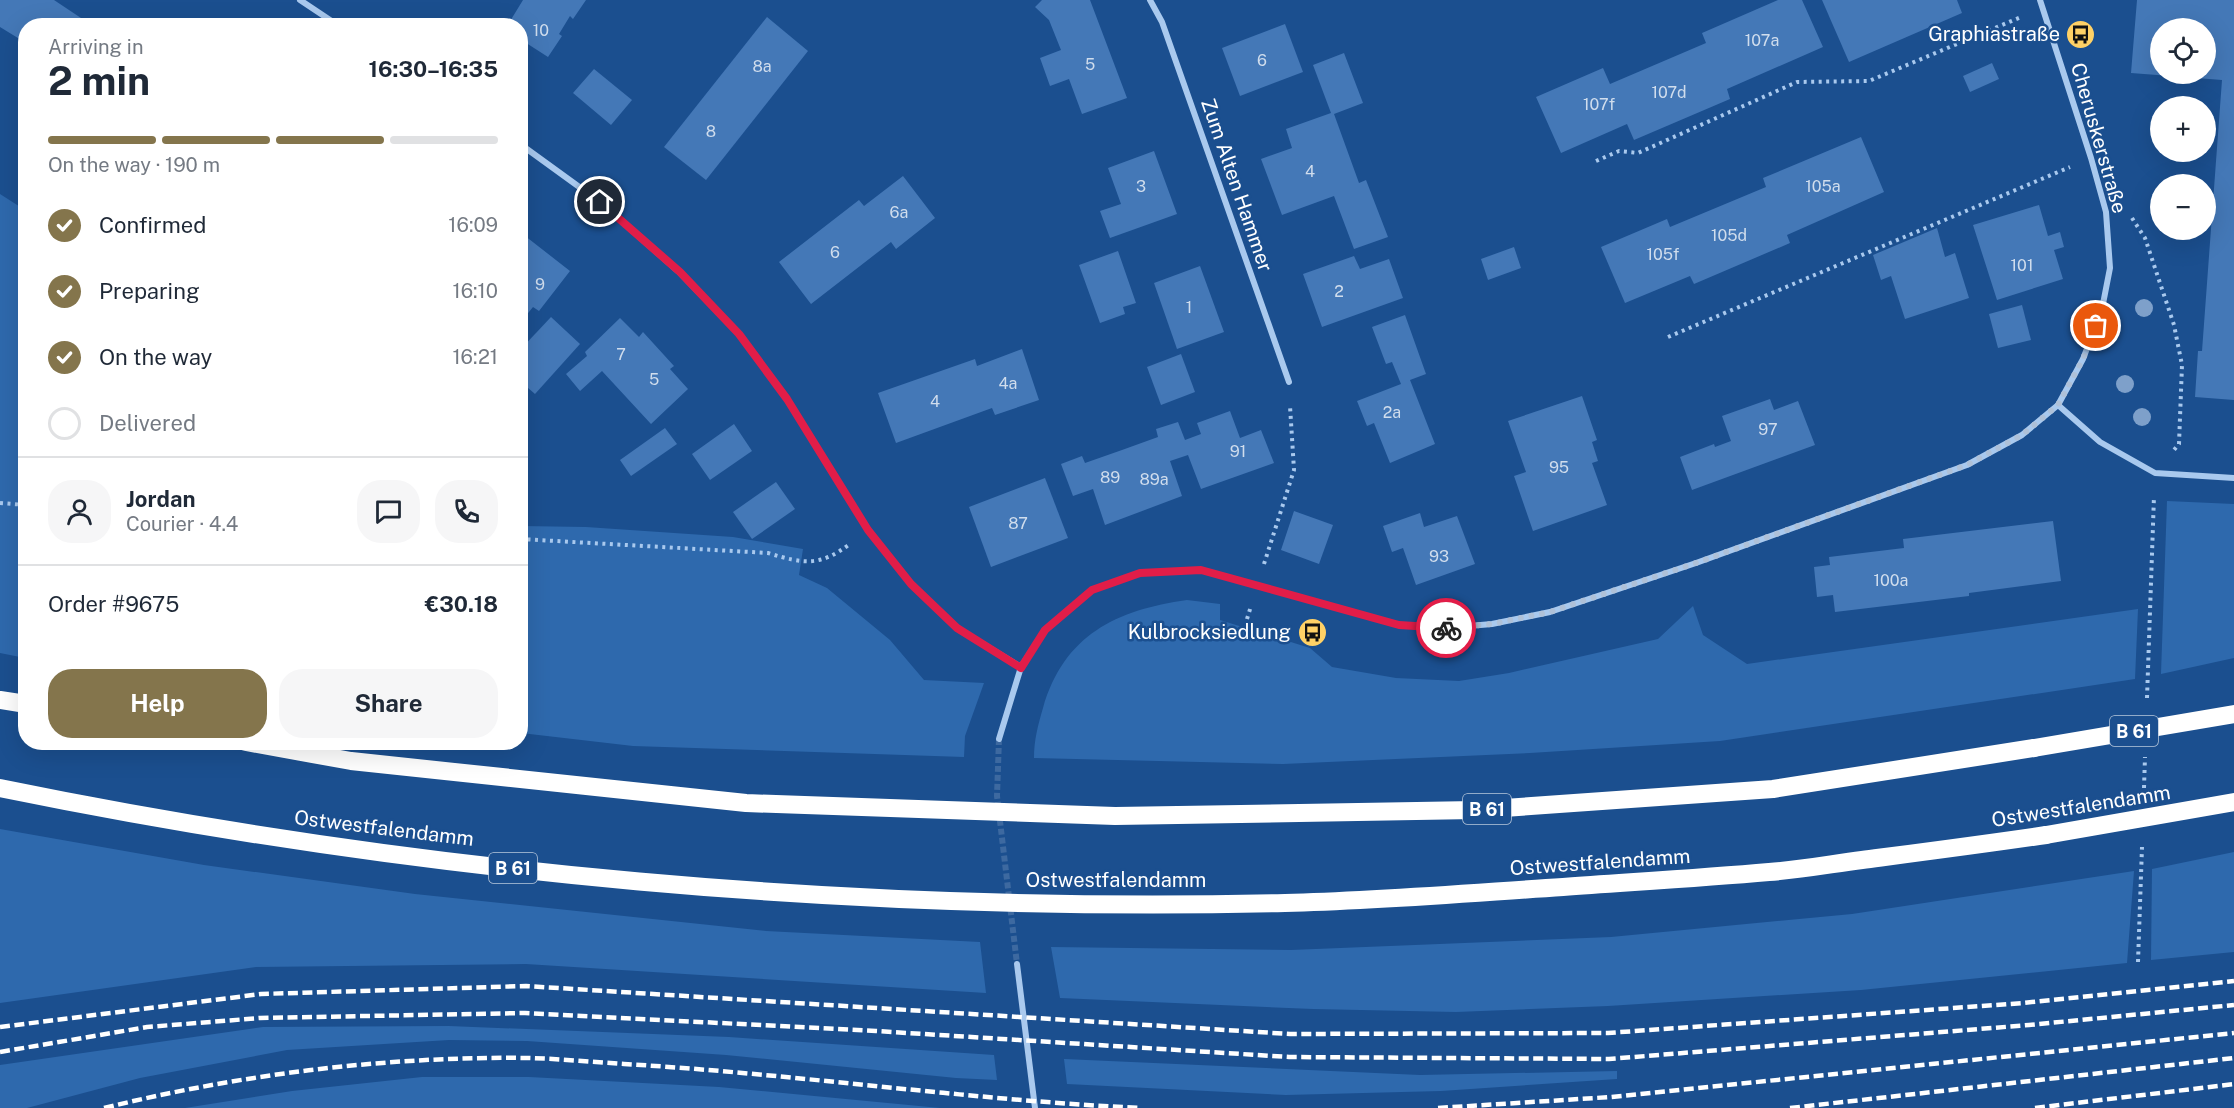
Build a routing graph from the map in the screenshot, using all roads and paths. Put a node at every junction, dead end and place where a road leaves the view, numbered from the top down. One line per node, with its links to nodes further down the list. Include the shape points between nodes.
1 (300, 0): 5 (street)
2 (1150, 0): 11 (street, Zum Alten Hammer, via 1161,21)
3 (2040, 0): 4 (street, Cheruskerstraße)
4 (2043, 8): 7 (street, Cheruskerstraße); 8 (path, via 1869,81 1797,82 1638,153 1619,150)
5 (327, 18)
6 (528, 150): 17 (street, via 600,202 680,272 739,334 787,399)
7 (2091, 158): 10 (path); 12 (street, Cheruskerstraße, via 2106,212 2110,268 2102,309 2083,359)
8 (1596, 161)
9 (2127, 211): 13 (path, via 2145,237 2174,325 2182,365 2179,444)
10 (1668, 337)
11 (1289, 382): 19 (path, via 1294,470)
12 (2058, 405): 13 (street, via 2100,442); 19 (street, Cheruskerstraße, via 2022,435 1967,465 1550,612 1492,624 1446,628 1399,625)
13 (2155, 473): 14 (street)
14 (2234, 478)
15 (0, 502): 16 (path)
16 (18, 504)
17 (868, 530): 18 (path, via 835,555 813,562 768,552); 21 (street, via 911,584 957,628)
18 (528, 539)
19 (1257, 586): 20 (path); 21 (street, Cheruskerstraße, via 1201,570 1140,573 1092,590 1045,630)
20 (1247, 620)
21 (1021, 668): 25 (street, Cheruskerstraße)
22 (0, 700): 23 (highway)
23 (18, 703)
24 (2234, 714): 26 (highway, B 61, bridge, via 1761,790 1475,810 1115,816 746,803 351,760)
25 (999, 740)
26 (293, 750)
27 (0, 788): 28 (highway, Ostwestfalendamm / B 61, bridge, via 116,812 526,869 731,888 1030,903 1286,903 1774,872 2046,836)
28 (2234, 802)
29 (1017, 964): 30 (street)
30 (1035, 1108)

